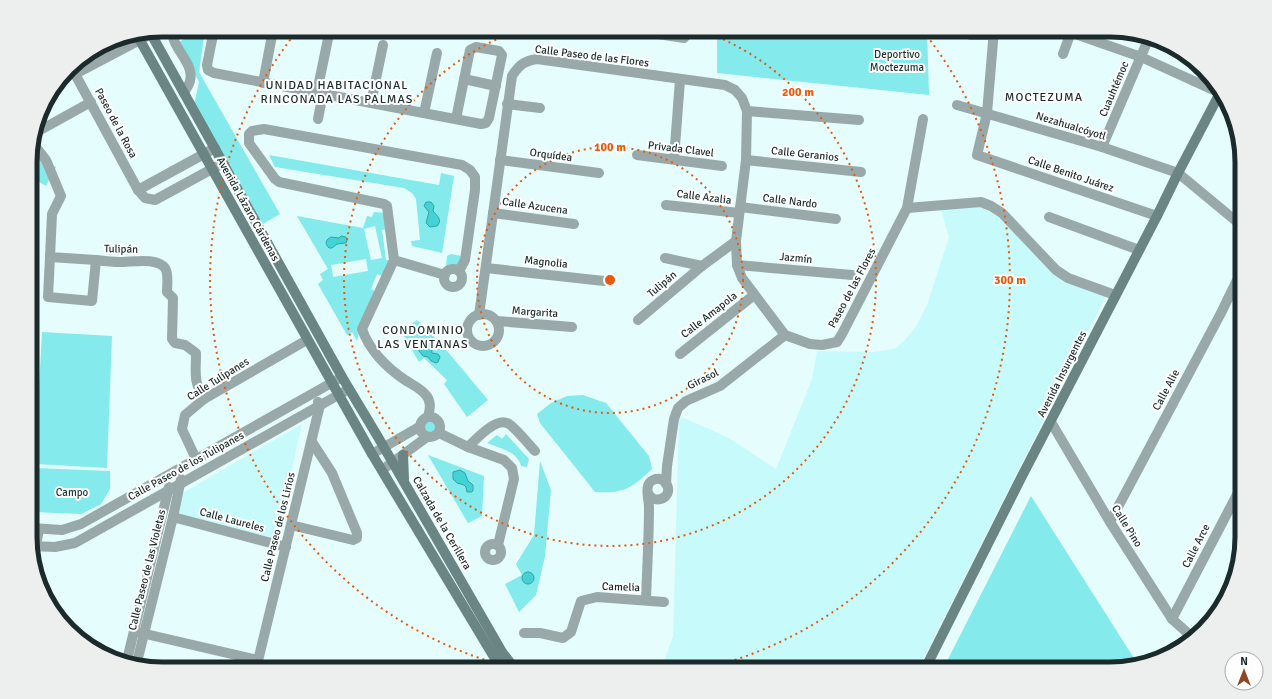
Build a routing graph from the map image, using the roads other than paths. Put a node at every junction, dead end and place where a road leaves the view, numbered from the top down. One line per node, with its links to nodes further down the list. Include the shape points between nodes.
1 (153, 37): 25 (main road, Avenida Lázaro Cárdenas)
2 (173, 37): 25 (street, via 190,72 190,81)
3 (213, 37): 22 (street, via 208,70)
4 (272, 37): 22 (street)
5 (329, 37): 26 (street)
6 (994, 37): 35 (street)
7 (1066, 37): 15 (street)
8 (1084, 37): 16 (street)
9 (139, 39): 44 (main road, Avenida Lázaro Cárdenas)
10 (134, 40): 17 (street)
11 (1147, 43): 16 (street, Cuauhtémoc)
12 (383, 46): 29 (street)
13 (101, 53): 17 (street)
14 (437, 53): 34 (street)
15 (1063, 54)
16 (1141, 57): 24 (street); 41 (street, Cuauhtémoc)
17 (104, 58): 18 (street)
18 (79, 69)
19 (74, 74): 28 (street, Paseo de la Rosa)
20 (464, 79): 23 (street); 23 (street, via 470,50 476,46 496,50 502,55); 37 (street)
21 (680, 80): 30 (street, Calle Paseo de las Flores, via 528,60 519,65 512,76); 33 (street, Calle Paseo de las Flores, via 725,85 742,98); 46 (street)
22 (263, 83): 26 (street)
23 (496, 86): 37 (street, via 486,123)
24 (1210, 88)
25 (184, 93): 42 (main road, Avenida Lázaro Cárdenas)
26 (320, 93): 29 (street); 36 (street)
27 (1217, 98): 54 (main road, Avenida Insurgentes)
28 (91, 102): 40 (street); 55 (street, Paseo de la Rosa)
29 (371, 102): 34 (street)
30 (507, 104): 32 (street); 47 (street, Calle Paseo de las Flores)
31 (957, 105): 35 (street, Nezahualcóyotl)
32 (540, 108)
33 (747, 111): 39 (street); 48 (street, Calle Paseo de las Flores)
34 (424, 113): 37 (street)
35 (987, 113): 41 (street, Nezahualcóyotl); 60 (street, Calle Benito Juárez, via 977,155)
36 (318, 119)
37 (456, 119)
38 (922, 119): 57 (street)
39 (859, 120)
40 (42, 127)
41 (1102, 147): 54 (street, Nezahualcóyotl)
42 (215, 148): 44 (street); 49 (main road, Avenida Lázaro Cárdenas)
43 (38, 149): 67 (street, via 46,160 61,196 52,214)
44 (204, 154): 51 (main road, Avenida Lázaro Cárdenas); 55 (street)
45 (637, 155): 46 (street, Privada Clavel)
46 (674, 159): 50 (street, Privada Clavel)
47 (500, 160): 53 (street, Orquídea); 59 (street, Calle Paseo de las Flores)
48 (746, 160): 52 (street, Calle Geranios); 58 (street, Calle Paseo de las Flores)
49 (223, 163): 51 (street); 88 (main road, Avenida Lázaro Cárdenas)
50 (722, 166)
51 (212, 169): 55 (street, via 155,200 145,198); 86 (main road, Avenida Lázaro Cárdenas)
52 (861, 172)
53 (599, 173)
54 (1178, 173): 60 (main road, Avenida Insurgentes); 63 (street)
55 (138, 190)
56 (666, 205): 58 (street, Calle Azalia)
57 (907, 208): 80 (street, via 981,202 991,206 1002,212 1056,270 1068,278); 85 (street, Paseo de las Flores, via 836,342 810,344)
58 (740, 210): 62 (street, Calle Nardo); 65 (street, Calle Paseo de las Flores)
59 (493, 213): 64 (street, Calle Azucena); 73 (street, Calle Paseo de las Flores)
60 (1157, 216): 66 (main road, Avenida Insurgentes)
61 (1049, 217): 66 (street)
62 (836, 219)
63 (1235, 220)
64 (574, 224)
65 (736, 241): 71 (street); 72 (street, Tulipán)
66 (1139, 250): 80 (main road, Avenida Insurgentes)
67 (50, 257): 69 (street); 69 (street, Tulipán, via 48,297 92,300)
68 (665, 258): 72 (street, Tulipán)
69 (96, 260): 93 (street, Tulipán, via 148,261 164,267 167,273 167,292 173,298 172,339 196,353 196,380)
70 (394, 260): 74 (street, via 388,210 384,204 279,182 249,143 249,134 264,129 462,166 470,170 475,177 475,190 465,260); 75 (street); 95 (street, via 362,329 365,339 386,366 426,394 430,404)
71 (737, 265): 76 (street, Jazmín); 79 (street, via 742,278)
72 (702, 266): 82 (street, Tulipán)
73 (486, 268): 77 (street, Magnolia); 81 (street, Calle Paseo de las Flores)
74 (459, 271): 75 (street, via 451,269); 75 (street, via 462,276 461,282 455,286 447,283)
75 (445, 275)
76 (852, 275)
77 (604, 281)
78 (1235, 284): 118 (street, Calle Alie)
79 (754, 295): 85 (street); 87 (street, Calle Amapola)
80 (1115, 295): 96 (main road, Avenida Insurgentes)
81 (479, 314): 83 (street, Margarita, via 489,315); 83 (street, Margarita, via 474,317 467,331 476,344 486,346 495,340 499,331)
82 (638, 320)
83 (497, 321): 84 (street, Margarita)
84 (572, 327)
85 (785, 335): 112 (street, Girasol, via 720,386 686,401 678,408)
86 (307, 340): 89 (main road, Avenida Lázaro Cárdenas); 93 (street, Calle Tulipanes)
87 (680, 354)
88 (342, 377): 89 (street, Calle Paseo de los Tulipanes); 90 (main road, Avenida Lázaro Cárdenas)
89 (332, 383): 91 (street, Calle Paseo de los Tulipanes); 92 (main road, Avenida Lázaro Cárdenas)
90 (349, 389): 92 (street, Calle Paseo de los Tulipanes); 101 (main road, Calzada de la Cerillera)
91 (313, 393): 94 (street); 106 (street, Calle Paseo de los Tulipanes)
92 (339, 395): 94 (street, Calle Paseo de los Tulipanes); 104 (main road)
93 (204, 399): 106 (street, Calle Tulipanes, via 185,415 182,430)
94 (320, 405): 100 (street, Calle Paseo de los Lirios); 113 (street, Calle Paseo de los Tulipanes)
95 (428, 417): 97 (street, via 422,420); 98 (street, via 437,420 440,426)
96 (1051, 422): 118 (street, Calle Pino); 136 (main road, Avenida Insurgentes)
97 (419, 427): 99 (street); 101 (street)
98 (439, 433): 99 (street, via 434,437); 102 (street)
99 (427, 437): 105 (street)
100 (312, 442): 119 (street, Calle Paseo de los Lirios); 119 (street, via 332,473 357,532 357,538 353,540)
101 (384, 447): 104 (street); 107 (main road, Calzada de la Cerillera)
102 (468, 447): 103 (street, via 502,422 509,424); 121 (street, via 504,460 512,468 514,479)
103 (535, 451)
104 (372, 454): 109 (main road)
105 (403, 454): 107 (street); 111 (main road)
106 (196, 459): 108 (street, Calle Paseo de los Tulipanes)
107 (393, 462): 109 (street); 111 (main road, Calzada de la Cerillera)
108 (183, 467): 110 (street, Calle Paseo de los Tulipanes); 113 (street, Calle Paseo de las Violetas)
109 (382, 470): 134 (main road)
110 (171, 473): 114 (street, Calle Paseo de las Violetas); 120 (street, Calle Paseo de los Tulipanes, via 81,524 62,530)
111 (404, 481): 135 (main road, Calzada de la Cerillera)
112 (662, 481): 115 (street, via 649,483 647,486); 115 (street, via 668,490 666,496 660,500)
113 (180, 483): 114 (street, Calle Paseo de los Tulipanes); 117 (street, Calle Paseo de las Violetas)
114 (169, 489): 122 (street, Calle Paseo de los Tulipanes, via 75,543 55,547); 127 (street, Calle Paseo de las Violetas)
115 (652, 496): 124 (street, Camelia, via 649,508)
116 (1235, 498): 126 (street, Calle Arce)
117 (173, 517): 123 (street, Calle Laureles); 127 (street, Calle Paseo de las Violetas)
118 (1110, 522): 126 (street, Calle Pino)
119 (291, 525): 123 (street, Calle Paseo de los Lirios)
120 (37, 529)
121 (498, 545)
122 (38, 546)
123 (286, 546): 133 (street, Calle Paseo de los Lirios)
124 (646, 600): 125 (street, Camelia); 128 (street, Camelia, via 597,597 581,601 571,632 563,638 540,633)
125 (664, 602)
126 (1172, 619): 129 (street, Calle Pino)
127 (139, 632): 130 (street, Calle Paseo de las Violetas); 131 (street, Calle Paseo de las Violetas); 132 (street)
128 (524, 633)
129 (1188, 634)
130 (128, 657)
131 (137, 659)
132 (246, 662)
133 (258, 662)
134 (498, 662)
135 (510, 662)
136 (929, 662)

